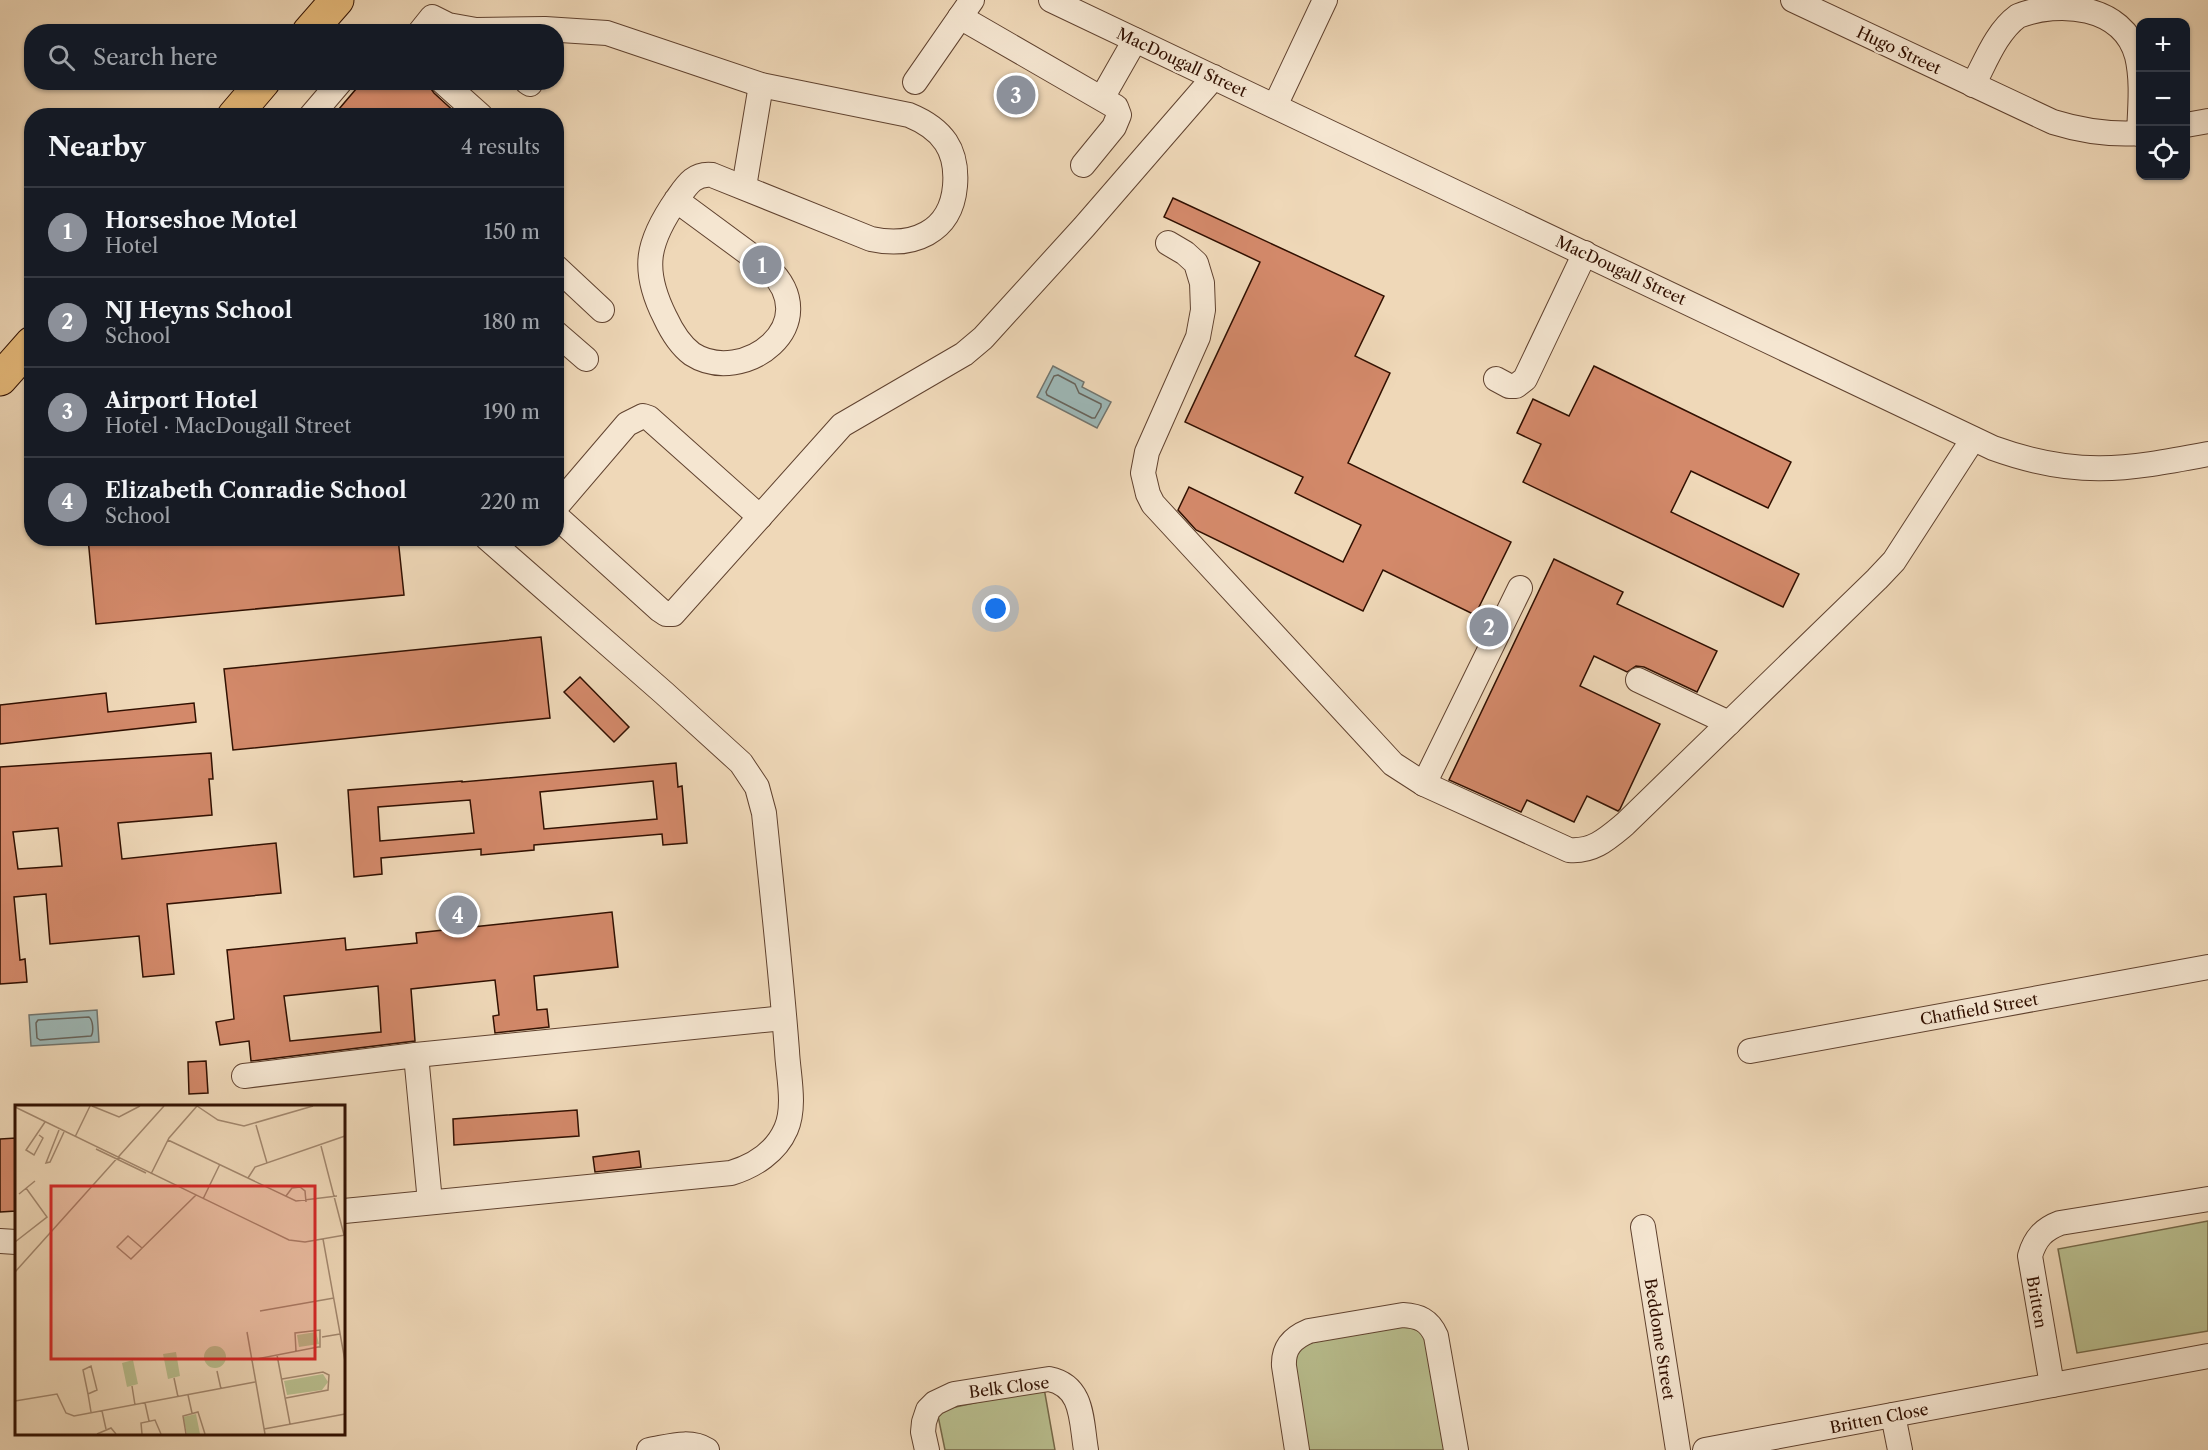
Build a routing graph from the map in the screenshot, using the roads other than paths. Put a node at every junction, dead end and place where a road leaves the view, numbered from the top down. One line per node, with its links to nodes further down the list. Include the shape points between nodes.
1 (337, 0): 6 (highway)
2 (1051, 0): 10 (street, MacDougall Street)
3 (1325, 0): 19 (street)
4 (1793, 0): 14 (street, Hugo Street)
5 (966, 9): 12 (street); 18 (street)
6 (316, 24)
7 (426, 24): 8 (street, via 432,17)
8 (449, 24)
9 (564, 31): 13 (street, via 616,36)
10 (1135, 40): 11 (street, MacDougall Street); 18 (street)
11 (1214, 77): 19 (street, MacDougall Street); 42 (street, via 983,338 964,354 843,425)
12 (915, 82)
13 (761, 85): 28 (street); 28 (street, via 909,115 931,126 952,153 954,194 945,217 930,232 907,241 882,241 835,226)
14 (1973, 85): 25 (street, Hugo Street, via 1999,38 2018,16 2053,2 2082,4 2111,18 2131,41 2139,67); 26 (street, Hugo Street, via 2053,122 2095,132)
15 (256, 90): 20 (highway)
16 (333, 90): 21 (street)
17 (453, 90): 22 (street)
18 (1102, 98): 27 (street, via 1116,106 1118,117)
19 (1275, 106): 31 (street, MacDougall Street)
20 (241, 108)
21 (318, 108)
22 (472, 108)
23 (2208, 121): 24 (street)
24 (2190, 124)
25 (2140, 126)
26 (2136, 133)
27 (1083, 165)
28 (744, 187): 29 (street, via 712,175 699,176)
29 (676, 200): 29 (street, via 767,267 782,286 789,306 787,320 778,338 760,352 725,362 700,358 670,328 650,283 650,259 656,237)
30 (1168, 243): 48 (street, via 1196,263 1203,310 1198,337 1147,452 1143,473 1148,494 1160,513 1382,754)
31 (1585, 253): 38 (street, via 1525,379 1516,386); 39 (street, MacDougall Street)
32 (564, 274): 33 (street)
33 (602, 310)
34 (564, 340): 36 (street)
35 (24, 352): 37 (highway)
36 (586, 359)
37 (0, 379)
38 (1496, 380)
39 (1972, 439): 40 (street, MacDougall Street, via 2024,459 2082,469 2128,468); 47 (street, via 1887,569)
40 (2208, 454)
41 (564, 498): 42 (street, via 627,424 643,416)
42 (760, 517): 43 (street, via 677,612 669,615)
43 (564, 523)
44 (496, 546): 50 (street, via 741,763 757,787 764,813)
45 (1520, 588): 48 (street)
46 (1638, 680): 47 (street)
47 (1729, 723): 48 (street, via 1625,824 1586,850 1559,846)
48 (1424, 784)
49 (2208, 967): 51 (street, Chatfield Street)
50 (784, 1018): 52 (street); 55 (street, via 790,1099 787,1128 768,1154 750,1167 712,1176)
51 (1750, 1051)
52 (416, 1055): 53 (street); 55 (street)
53 (244, 1076)
54 (2208, 1199): 61 (street, Britten, via 2060,1223 2042,1233 2030,1256)
55 (430, 1202): 56 (street)
56 (345, 1211)
57 (1643, 1227): 69 (street, Beddome Street)
58 (0, 1241): 59 (street)
59 (15, 1242)
60 (2208, 1356): 61 (street)
61 (2052, 1385): 62 (street, Britten Close)
62 (1893, 1415): 70 (street, Britten Close); 71 (street)
63 (649, 1450): 64 (street, via 683,1444)
64 (707, 1450)
65 (927, 1450): 66 (street, Belk Close, via 924,1422 935,1403 954,1394 1049,1379 1064,1383 1074,1393)
66 (1086, 1450)
67 (1297, 1450): 68 (street, via 1283,1356 1288,1345 1309,1331 1403,1315 1426,1320 1436,1336)
68 (1456, 1450)
69 (1678, 1450)
70 (1705, 1450)
71 (1900, 1450)

